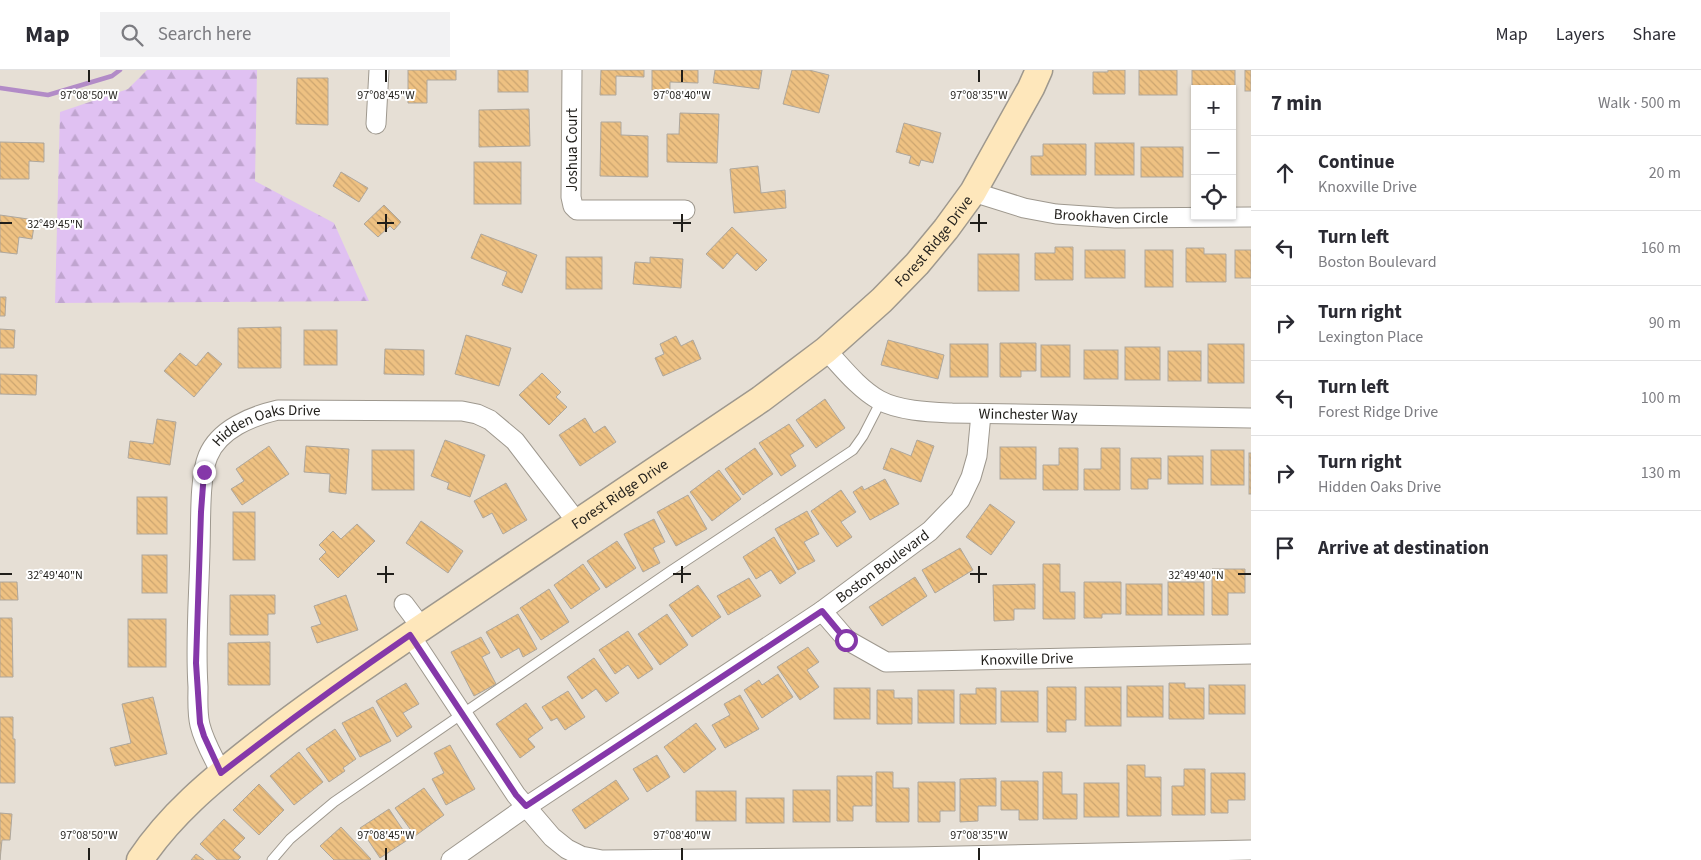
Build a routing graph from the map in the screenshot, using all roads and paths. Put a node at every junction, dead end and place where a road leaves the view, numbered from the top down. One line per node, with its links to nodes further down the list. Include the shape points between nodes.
1 (378, 70): 4 (street)
2 (572, 70): 6 (street, Joshua Court, via 573,206 577,210)
3 (1039, 70): 5 (main road, Forest Ridge Drive)
4 (376, 124)
5 (973, 192): 7 (street, Brookhaven Circle, via 1056,214 1115,218); 8 (main road, Forest Ridge Drive, via 917,264)
6 (684, 210)
7 (1251, 217)
8 (826, 350): 9 (street, Winchester Way, via 862,388); 12 (main road, Forest Ridge Drive, via 760,399)
9 (881, 401): 10 (street, Winchester Way, via 913,410); 17 (lane, via 853,450)
10 (981, 414): 11 (street, Winchester Way); 14 (street, Boston Boulevard, via 977,456 960,500 930,531)
11 (1251, 418)
12 (577, 522): 15 (main road, Forest Ridge Drive); 18 (street, Hidden Oaks Drive, via 515,440 477,414 278,410 238,423 215,444 208,456 201,512 196,663 200,723)
13 (404, 604): 15 (street)
14 (822, 611): 16 (street, Knoxville Drive, via 846,640 886,662); 19 (street, Boston Boulevard)
15 (416, 631): 17 (street); 18 (main road, Forest Ridge Drive, via 344,680)
16 (1251, 654)
17 (462, 713): 19 (street); 23 (lane, via 334,802 290,839)
18 (221, 773): 22 (main road, Forest Ridge Drive, via 174,817)
19 (526, 806): 21 (street, via 566,849 602,860); 24 (street, Boston Boulevard)
20 (1251, 850): 21 (street)
21 (912, 859)
22 (140, 860)
23 (272, 860)
24 (451, 860)

